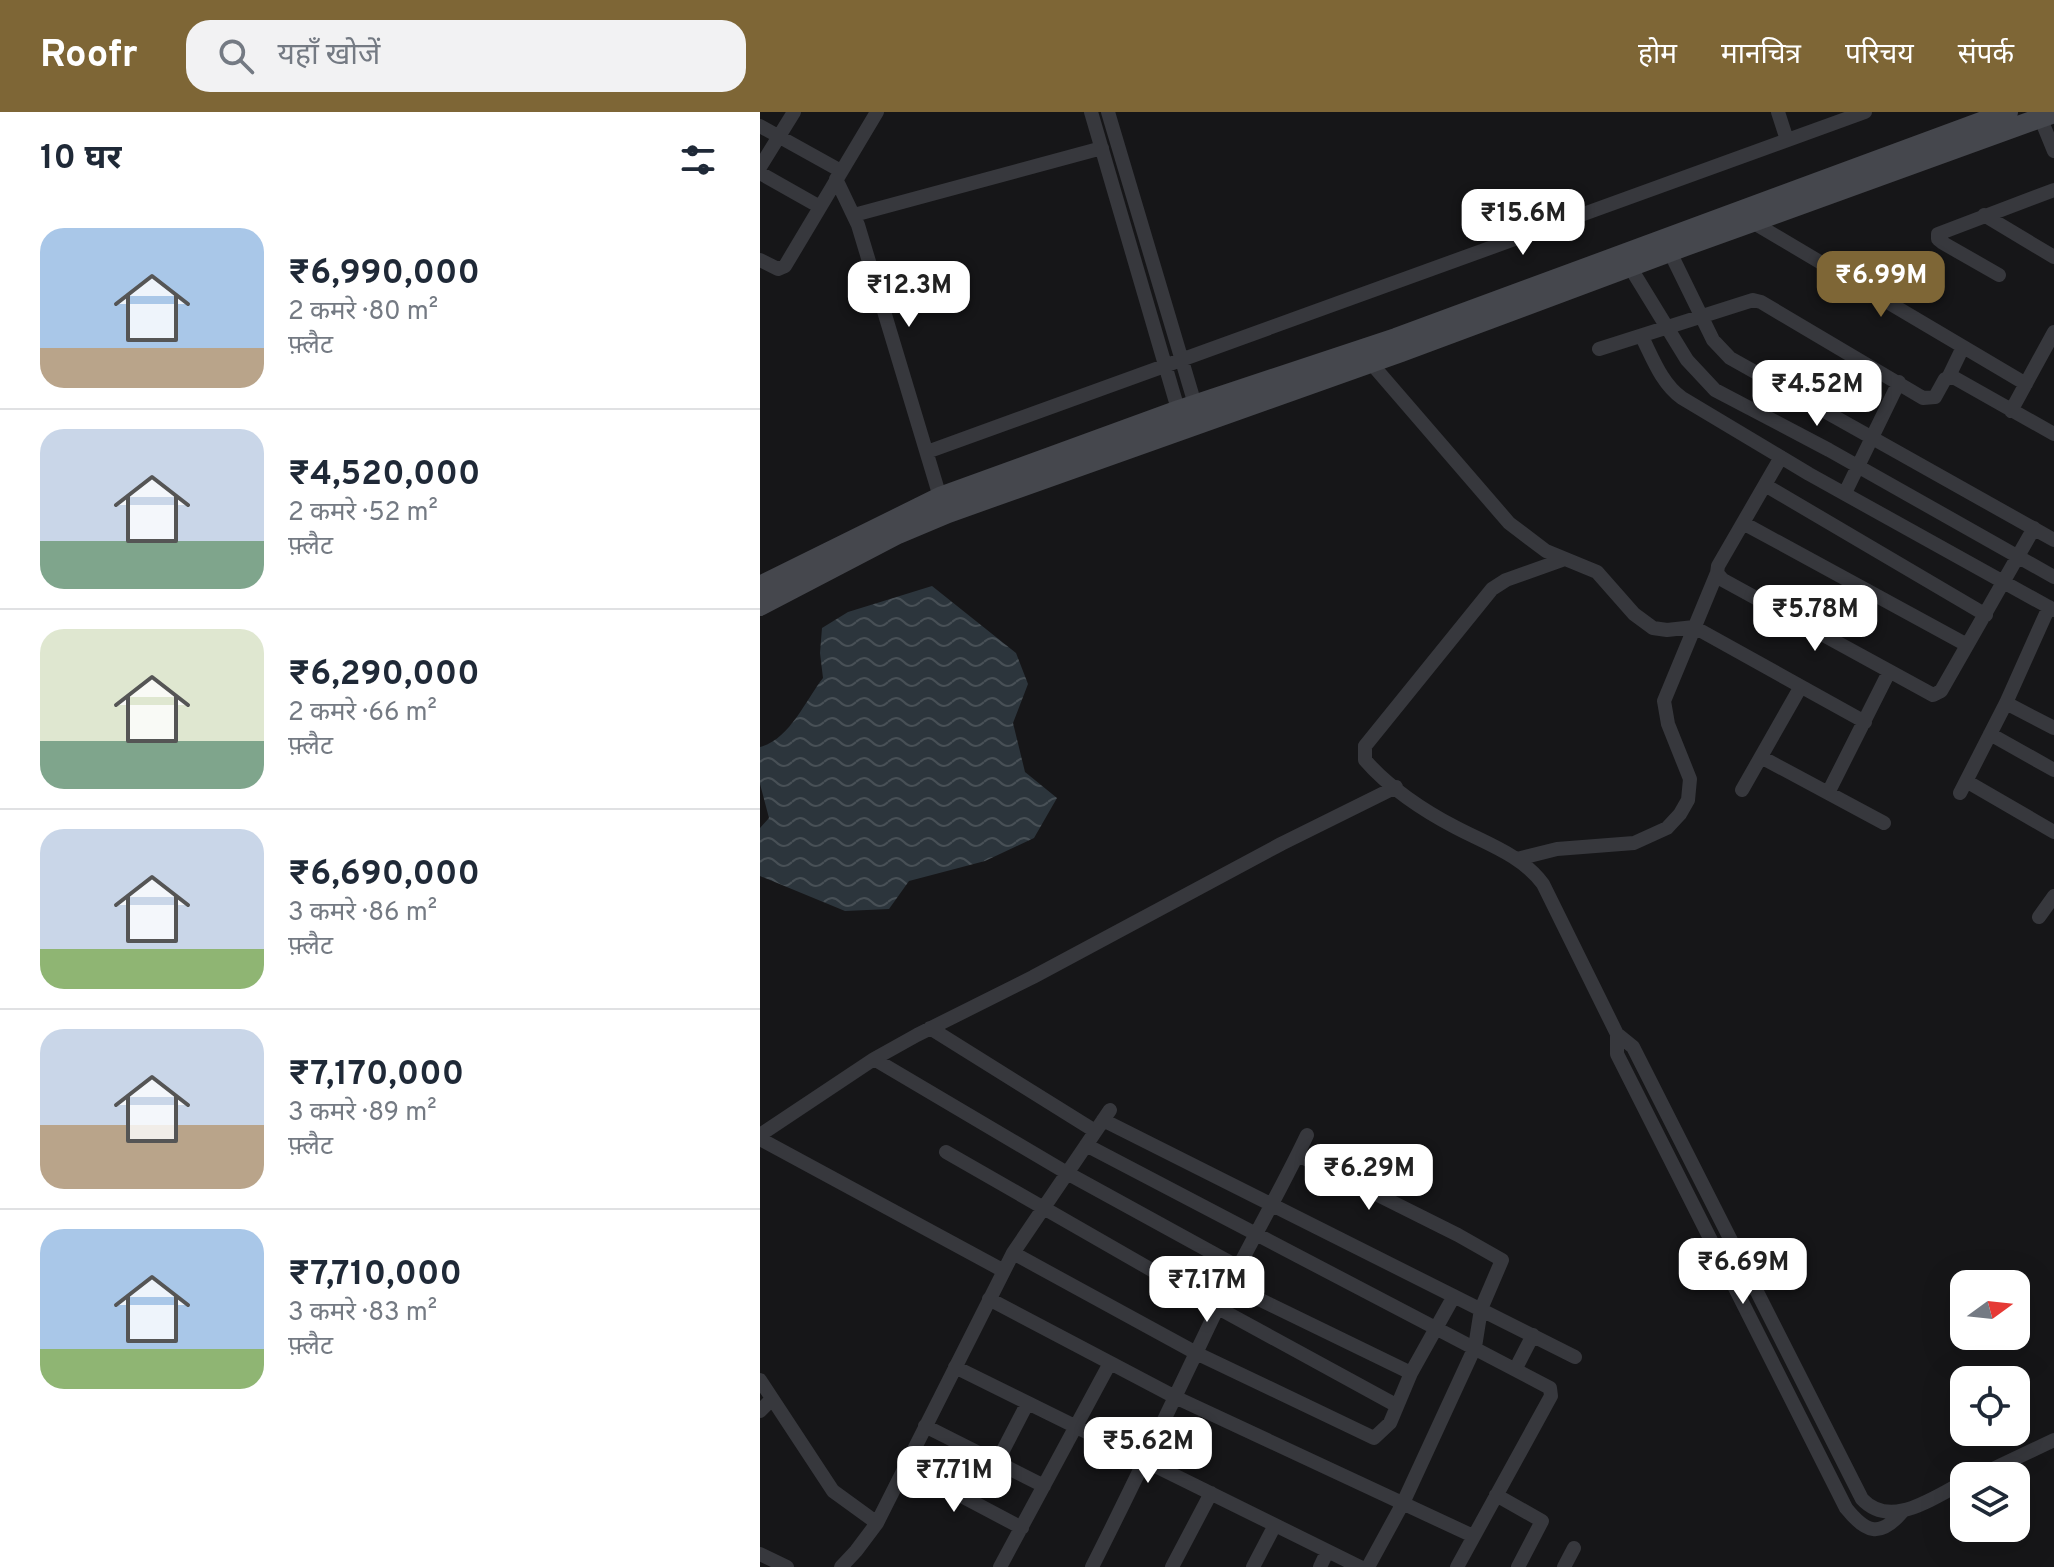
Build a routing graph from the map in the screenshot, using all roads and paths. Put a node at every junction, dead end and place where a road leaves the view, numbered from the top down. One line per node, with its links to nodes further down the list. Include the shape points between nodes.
1 (794, 112): 10 (street)
2 (877, 112): 15 (street)
3 (1091, 112): 12 (street)
4 (1108, 112): 33 (street)
5 (1778, 112): 11 (street)
6 (1865, 112): 11 (street)
7 (2044, 115): 8 (main road); 13 (street)
8 (1996, 120): 20 (main road); 21 (main road, via 1749,209)
9 (760, 126): 10 (street)
10 (778, 136): 14 (street); 15 (street)
11 (1787, 140): 33 (street)
12 (1102, 148): 18 (street); 33 (street)
13 (2054, 151)
14 (760, 170): 17 (street)
15 (838, 175): 17 (street); 18 (street)
16 (2054, 190): 19 (street)
17 (820, 207): 23 (street, via 785,266 778,269)
18 (854, 215): 41 (street)
19 (1984, 215): 22 (street); 25 (street, via 1941,230 1938,239)
20 (1754, 223): 21 (main road); 30 (street)
21 (1667, 245): 24 (main road); 26 (street); 38 (main road)
22 (2054, 257)
23 (760, 260)
24 (1630, 267): 27 (street); 32 (main road)
25 (1999, 275)
26 (1701, 316): 27 (street); 35 (street, via 1743,302 1761,302); 40 (street, via 1730,358)
27 (1667, 328): 29 (street); 43 (street, via 1715,390)
28 (2054, 332): 36 (street)
29 (1642, 337): 31 (street); 42 (street, via 1675,393)
30 (1963, 347): 34 (street); 36 (street)
31 (1599, 349)
32 (1370, 362): 38 (main road); 51 (street, via 1509,523)
33 (1174, 364): 38 (street); 41 (street)
34 (1949, 376): 35 (street, via 1929,399); 37 (street)
35 (1899, 382): 40 (street)
36 (2026, 384): 37 (street)
37 (2011, 411): 39 (street)
38 (1190, 416): 46 (main road); 56 (main road, via 924,523)
39 (2054, 434)
40 (1874, 437): 43 (street); 48 (street)
41 (927, 452): 46 (street)
42 (1781, 457): 44 (street); 45 (street)
43 (1858, 467): 45 (street); 50 (street)
44 (1765, 485): 47 (street); 58 (street)
45 (1845, 493): 54 (street)
46 (940, 497): 55 (main road)
47 (1743, 523): 52 (street); 60 (street)
48 (2034, 528): 49 (street); 50 (street)
49 (2054, 540)
50 (2018, 556): 53 (street); 54 (street)
51 (1565, 559): 59 (street, via 1597,572 1653,628); 69 (street, via 1492,589 1365,746 1365,760)
52 (1717, 573): 59 (street); 61 (street)
53 (2054, 577)
54 (2005, 581): 57 (street); 58 (street)
55 (760, 586)
56 (760, 606)
57 (2052, 609): 63 (street)
58 (1986, 615): 60 (street)
59 (1694, 627): 62 (street); 74 (street, via 1664,701 1690,779 1680,814 1667,828 1634,843 1557,849)
60 (1967, 645): 61 (street, via 1941,691 1933,695)
61 (1889, 672): 64 (street)
62 (1800, 688): 64 (street); 67 (street)
63 (2006, 703): 65 (street); 66 (street)
64 (1865, 722): 71 (street)
65 (2054, 728)
66 (1990, 734): 68 (street); 73 (street, via 1963,787)
67 (1761, 757): 70 (street); 71 (street)
68 (2054, 770)
69 (1396, 787): 74 (street, via 1453,826); 77 (street)
70 (1742, 790)
71 (1828, 793): 72 (street)
72 (1884, 823)
73 (2054, 832)
74 (1517, 859): 78 (street, via 1543,884)
75 (2054, 896): 76 (street)
76 (2039, 917)
77 (930, 1028): 79 (street); 80 (street)
78 (1617, 1034): 125 (street, via 1633,1047); 129 (street, via 1617,1054 1846,1508)
79 (874, 1059): 82 (street); 86 (street)
80 (1102, 1120): 83 (street); 87 (street)
81 (1307, 1135): 85 (street)
82 (760, 1137): 92 (street)
83 (1086, 1145): 86 (street); 89 (street)
84 (946, 1152): 88 (street)
85 (1298, 1155): 87 (street); 97 (street, via 1502,1260)
86 (1067, 1173): 88 (street); 91 (street)
87 (1274, 1205): 89 (street); 94 (street)
88 (1043, 1209): 90 (street); 96 (street)
89 (1258, 1234): 91 (street); 98 (street)
90 (1013, 1253): 92 (street); 101 (street)
91 (1240, 1268): 93 (street)
92 (1004, 1271): 95 (street)
93 (1230, 1285): 96 (street); 106 (street)
94 (1454, 1296): 97 (street); 98 (street)
95 (989, 1299): 103 (street); 104 (street)
96 (1218, 1308): 101 (street); 110 (street)
97 (1481, 1309): 99 (street); 100 (street)
98 (1438, 1327): 100 (street); 106 (street)
99 (1533, 1335): 102 (street); 105 (street)
100 (1475, 1347): 105 (street); 124 (street)
101 (1198, 1354): 106 (street, via 1374,1438 1390,1423); 108 (street)
102 (1575, 1357)
103 (1110, 1363): 108 (street); 114 (street)
104 (955, 1367): 111 (street); 113 (street)
105 (1516, 1368): 123 (street, via 1545,1383 1551,1396)
106 (1411, 1373)
107 (760, 1380): 109 (street)
108 (1177, 1398): 118 (street); 124 (street)
109 (772, 1399): 112 (street); 127 (street, via 833,1491)
110 (1392, 1403)
111 (1027, 1404): 114 (street); 116 (street)
112 (760, 1411)
113 (925, 1426): 116 (street); 119 (street)
114 (1075, 1428): 118 (street); 120 (street)
115 (2054, 1440): 117 (street)
116 (997, 1462): 120 (street)
117 (2008, 1462)
118 (1145, 1463): 122 (street); 139 (street)
119 (905, 1466): 127 (street); 130 (street)
120 (1044, 1486): 130 (street)
121 (1950, 1489): 126 (street)
122 (1211, 1493): 128 (street); 140 (street)
123 (1496, 1495): 131 (street); 145 (street, via 1542,1521)
124 (1403, 1503): 131 (street); 143 (street)
125 (1869, 1506): 126 (street); 129 (street)
126 (1902, 1512): 129 (street, via 1881,1529)
127 (877, 1523): 137 (street)
128 (1275, 1525): 133 (street); 141 (street)
129 (1864, 1526)
130 (1022, 1528): 138 (street)
131 (1473, 1536): 144 (street)
132 (1574, 1548): 146 (street)
133 (1327, 1552): 135 (street); 142 (street)
134 (760, 1554): 136 (street)
135 (1354, 1566)
136 (787, 1567)
137 (841, 1567)
138 (1000, 1567)
139 (1092, 1567)
140 (1172, 1567)
141 (1253, 1567)
142 (1320, 1567)
143 (1368, 1567)
144 (1457, 1567)
145 (1518, 1567)
146 (1564, 1567)

